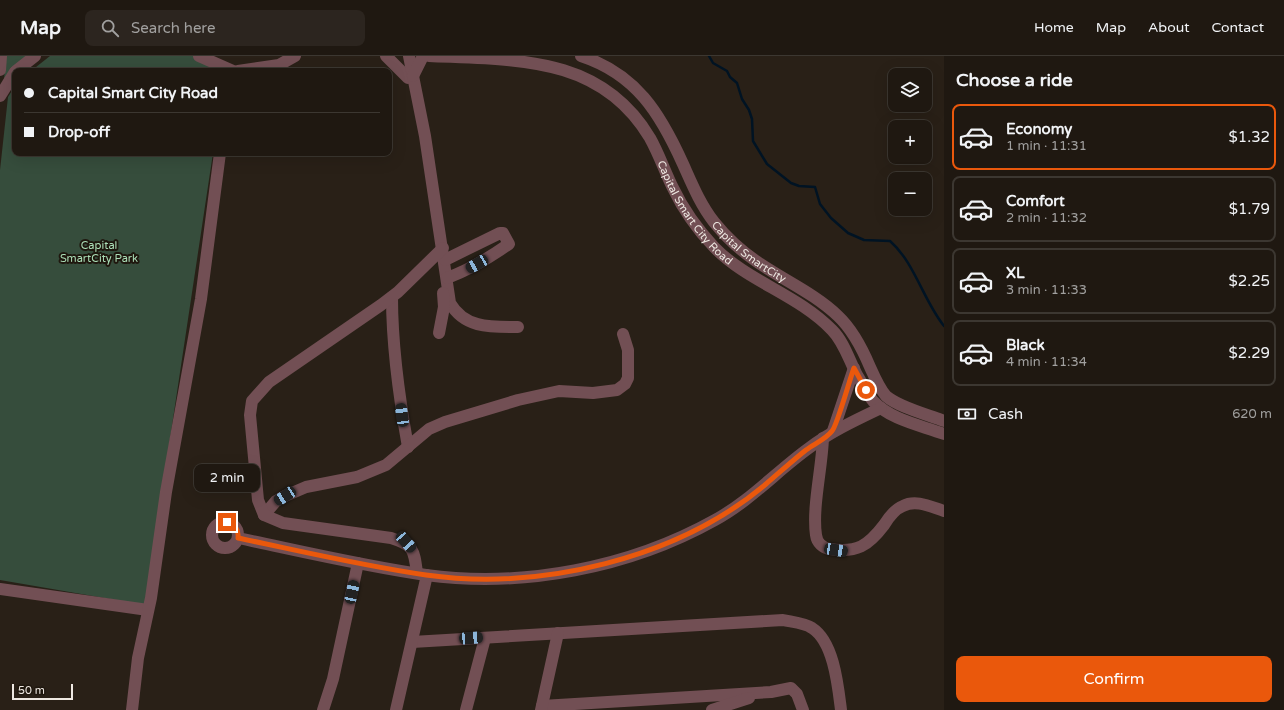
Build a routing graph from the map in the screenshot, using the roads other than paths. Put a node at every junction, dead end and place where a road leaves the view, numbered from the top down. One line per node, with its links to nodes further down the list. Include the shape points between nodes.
1 (1, 56): 14 (street)
2 (35, 56): 11 (street)
3 (199, 56): 12 (street)
4 (295, 56): 13 (street, via 279,65)
5 (386, 56): 15 (street)
6 (403, 56): 15 (street)
7 (409, 56): 15 (street)
8 (423, 56): 15 (street)
9 (429, 56): 26 (street, Capital Smart City Road, via 537,62 570,68 605,85 624,100 640,120 673,190 687,213 715,248 735,265 816,314 834,332)
10 (580, 56): 28 (street, Capital SmartCity, via 619,75 644,96 660,118 699,200 732,243 822,302 840,317 855,336 877,382 887,396)
11 (21, 68)
12 (225, 68)
13 (258, 68)
14 (0, 70)
15 (410, 77): 19 (street)
16 (12, 78): 17 (street)
17 (0, 96)
18 (220, 156): 38 (street, via 201,299)
19 (442, 254): 20 (street); 20 (street, via 500,233 503,233 509,244 479,263); 21 (street); 22 (street)
20 (447, 278): 22 (street)
21 (392, 297): 31 (street, via 393,342); 33 (street, via 269,382 252,401 250,415 258,500)
22 (447, 303): 23 (street, via 475,324 491,327); 24 (street)
23 (518, 326)
24 (439, 333)
25 (623, 334): 31 (street, via 628,350 628,378 617,390 593,393 559,391 518,400 428,429)
26 (854, 368): 27 (street, Capital Smart City Road, via 873,401); 29 (street)
27 (881, 408): 28 (street, Capital Smart City Road, via 887,413); 29 (street)
28 (942, 427)
29 (833, 431): 30 (street)
30 (823, 438): 32 (street, via 816,515 816,537 821,546 847,552 859,548 876,535 888,519 903,506 911,503 925,504); 36 (street, via 746,501 716,520 664,544 614,561 561,573 495,578)
31 (408, 447): 33 (street, via 386,465 372,472 306,487 285,496 276,501)
32 (944, 511)
33 (264, 515): 36 (street, via 283,523 406,542 415,552)
34 (238, 538): 35 (street)
35 (358, 563): 36 (street); 46 (street, via 333,679)
36 (422, 574): 41 (street)
37 (0, 589): 38 (street)
38 (148, 610): 45 (street, via 138,658)
39 (558, 633): 40 (street); 44 (street); 51 (street, via 783,620 812,628 824,638 830,652)
40 (485, 638): 41 (street); 48 (street)
41 (412, 642): 47 (street)
42 (771, 692): 43 (street); 49 (street); 50 (street, via 791,688 797,694)
43 (610, 706): 44 (street)
44 (541, 708)
45 (132, 710)
46 (323, 710)
47 (396, 710)
48 (466, 710)
49 (712, 710)
50 (803, 710)
51 (841, 710)

